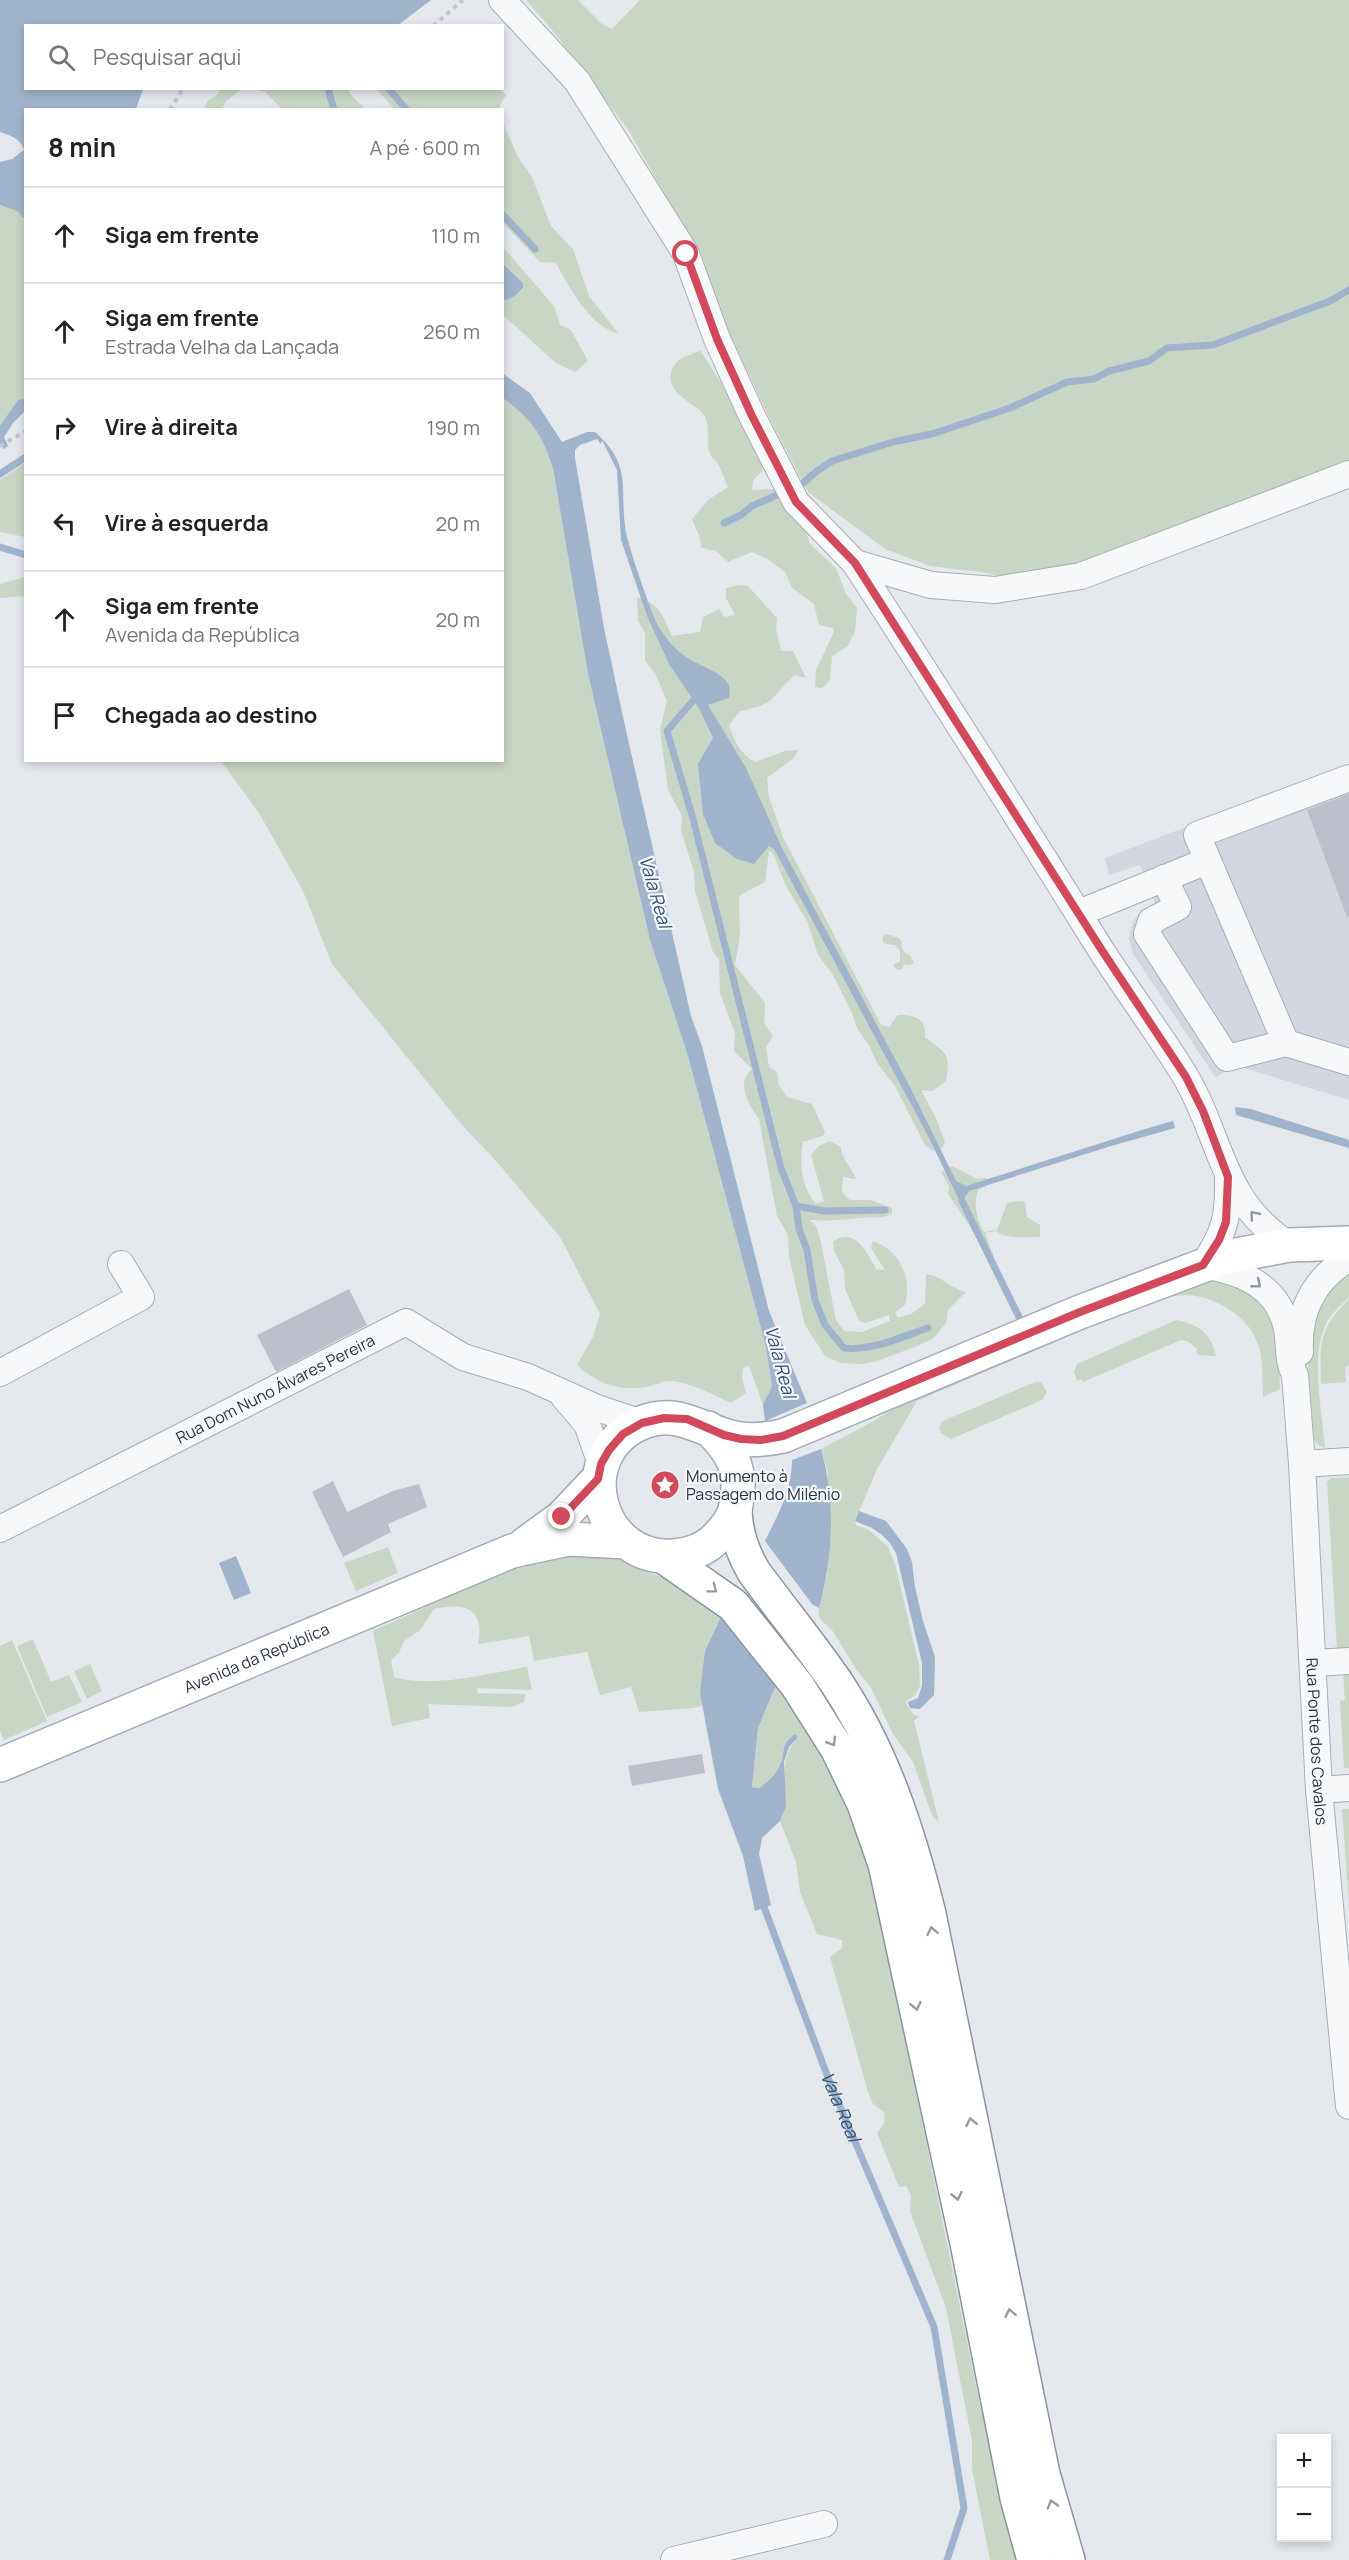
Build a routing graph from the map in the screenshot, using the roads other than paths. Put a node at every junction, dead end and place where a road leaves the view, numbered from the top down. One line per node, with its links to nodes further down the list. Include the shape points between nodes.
1 (502, 0): 3 (street, via 590,100 686,254 752,416 796,502)
2 (1349, 474): 3 (street, via 1081,576 995,590 931,585)
3 (855, 563): 7 (street)
4 (1349, 778): 5 (street, via 1197,835)
5 (1207, 861): 6 (street); 8 (street)
6 (1164, 878): 7 (street); 8 (street, via 1178,907 1151,921 1147,934 1227,1058)
7 (1079, 913): 10 (street, via 1186,1077)
8 (1286, 1043): 9 (street)
9 (1349, 1062)
10 (1228, 1177): 12 (street, one-way to 10, via 1259,1221); 15 (street, via 1226,1222)
11 (1349, 1243): 12 (main road)
12 (1289, 1245): 15 (main road, via 1239,1253)
13 (1349, 1258): 17 (street, via 1329,1274 1309,1300 1301,1321 1301,1364)
14 (121, 1264): 16 (street, via 141,1297)
15 (1203, 1265): 17 (street, one-way to 17, via 1242,1274 1273,1300 1284,1318); 21 (main road)
16 (0, 1373)
17 (1295, 1375): 23 (street, Rua Ponte dos Cavalos)
18 (555, 1388): 19 (street, Rua Dom Nuno Álvares Pereira); 24 (street, Rua Dom Nuno Álvares Pereira, via 587,1424); 26 (street, Rua Dom Nuno Álvares Pereira, via 463,1357 406,1322)
19 (642, 1423): 20 (main road, via 664,1418 687,1419); 24 (main road, via 623,1434)
20 (708, 1428): 21 (main road, via 741,1439); 25 (main road, via 725,1444 736,1465)
21 (783, 1436): 25 (main road, via 757,1462)
22 (1349, 1461): 23 (street)
23 (1302, 1464): 31 (street, Rua Ponte dos Cavalos)
24 (599, 1472): 27 (main road, via 600,1497 608,1522); 28 (main road, Avenida da República, via 562,1517)
25 (737, 1500): 29 (main road, via 724,1531 707,1546 687,1555); 40 (main road, one-way to 25, via 1043,2474 931,1925 906,1827 849,1705 753,1572 737,1535)
26 (0, 1529)
27 (626, 1542): 28 (main road, Avenida da República, via 568,1539); 29 (main road)
28 (512, 1551): 32 (main road, Avenida da República)
29 (664, 1557): 39 (main road, one-way to 39, via 734,1605 747,1621 797,1685 838,1750 864,1804 885,1864 968,2243 1017,2498)
30 (1349, 1661): 31 (street)
31 (1312, 1664): 34 (street, Rua Ponte dos Cavalos)
32 (0, 1765)
33 (1349, 1788): 34 (street)
34 (1319, 1790): 35 (street, Rua Ponte dos Cavalos)
35 (1345, 2009): 36 (street, Rua Ponte dos Cavalos)
36 (1349, 2106)
37 (824, 2524): 38 (street)
38 (675, 2560)
39 (1034, 2560)
40 (1068, 2560)

